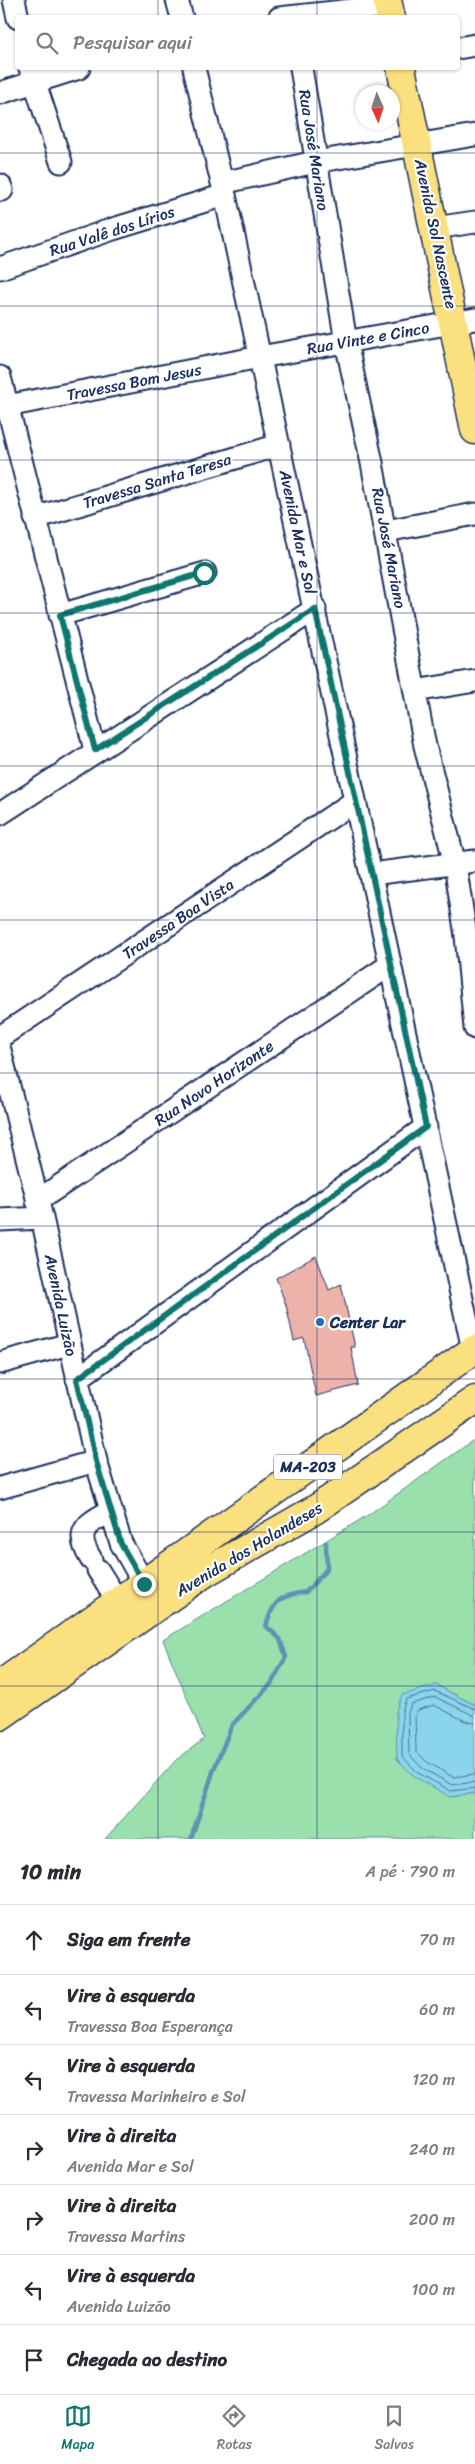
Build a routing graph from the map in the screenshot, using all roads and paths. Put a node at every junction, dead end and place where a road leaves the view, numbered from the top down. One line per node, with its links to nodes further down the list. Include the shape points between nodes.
1 (14, 0): 5 (street)
2 (177, 0): 6 (street)
3 (389, 8): 4 (street)
4 (288, 13)
5 (17, 15)
6 (181, 15)
7 (475, 45): 8 (street)
8 (460, 48)
9 (66, 70): 13 (street)
10 (194, 70): 19 (street, Avenida Mar e Sol)
11 (301, 70): 18 (street, Rua José Mariano)
12 (402, 70): 16 (main road, Avenida Sol Nascente)
13 (32, 75): 14 (street); 17 (street)
14 (0, 93)
15 (475, 136): 16 (street)
16 (417, 144): 18 (street, Rua Valê dos Lírios); 21 (main road, Avenida Sol Nascente)
17 (61, 162)
18 (315, 162): 19 (street, Rua Valê dos Lírios); 24 (street, Rua José Mariano)
19 (224, 189): 22 (street, Rua Valê dos Lírios); 25 (street, Avenida Mar e Sol)
20 (475, 222): 21 (street)
21 (434, 228): 23 (main road, Avenida Sol Nascente)
22 (0, 268)
23 (465, 321): 24 (street, Rua Vinte e Cinco); 28 (main road, Avenida Sol Nascente)
24 (346, 342): 25 (street, Rua Vinte e Cinco); 32 (street, Rua José Mariano)
25 (260, 357): 27 (street, Travessa Bom Jesus); 29 (street, Avenida Mar e Sol)
26 (0, 377): 27 (street)
27 (7, 406): 31 (street)
28 (475, 430)
29 (280, 445): 31 (street, Travessa Santa Teresa); 34 (street, Avenida Mar e Sol)
30 (475, 514): 32 (street)
31 (35, 518): 35 (street)
32 (386, 531): 37 (street, Rua José Mariano)
33 (204, 573): 35 (street)
34 (315, 609): 38 (street); 39 (street, Avenida Mar e Sol)
35 (60, 615): 38 (street)
36 (475, 681): 37 (street)
37 (415, 691): 41 (street, Rua José Mariano, via 425,746)
38 (95, 750): 40 (street)
39 (355, 800): 42 (street, Avenida Mar e Sol); 45 (street, Travessa Boa Vista)
40 (0, 814)
41 (465, 862): 42 (street); 44 (street, Rua José Mariano, via 466,936)
42 (370, 874): 43 (street, Avenida Mar e Sol)
43 (390, 965): 47 (street, Avenida Mar e Sol); 48 (street, Rua Novo Horizonte)
44 (475, 1028)
45 (0, 1037)
46 (0, 1050): 48 (street, Avenida Luizão)
47 (426, 1127): 51 (street, Avenida Mar e Sol); 53 (street)
48 (40, 1210): 49 (street); 50 (street, Avenida Luizão)
49 (0, 1220)
50 (69, 1344): 52 (street); 53 (street, Avenida Luizão)
51 (474, 1350): 58 (main road, Avenida dos Holandeses / MA-203)
52 (0, 1363)
53 (77, 1379): 55 (street, Avenida Luizão)
54 (475, 1400): 61 (main road, Avenida dos Holandeses / MA-203, via 316,1509 206,1572)
55 (96, 1461): 56 (street); 57 (street, Avenida Luizão)
56 (0, 1488)
57 (111, 1511): 58 (street, Avenida Luizão, via 121,1544); 59 (street, via 85,1528 82,1542)
58 (144, 1584): 59 (main road, Avenida dos Holandeses / MA-203)
59 (118, 1602): 60 (main road, Avenida dos Holandeses / MA-203)
60 (0, 1685)
61 (0, 1716)

